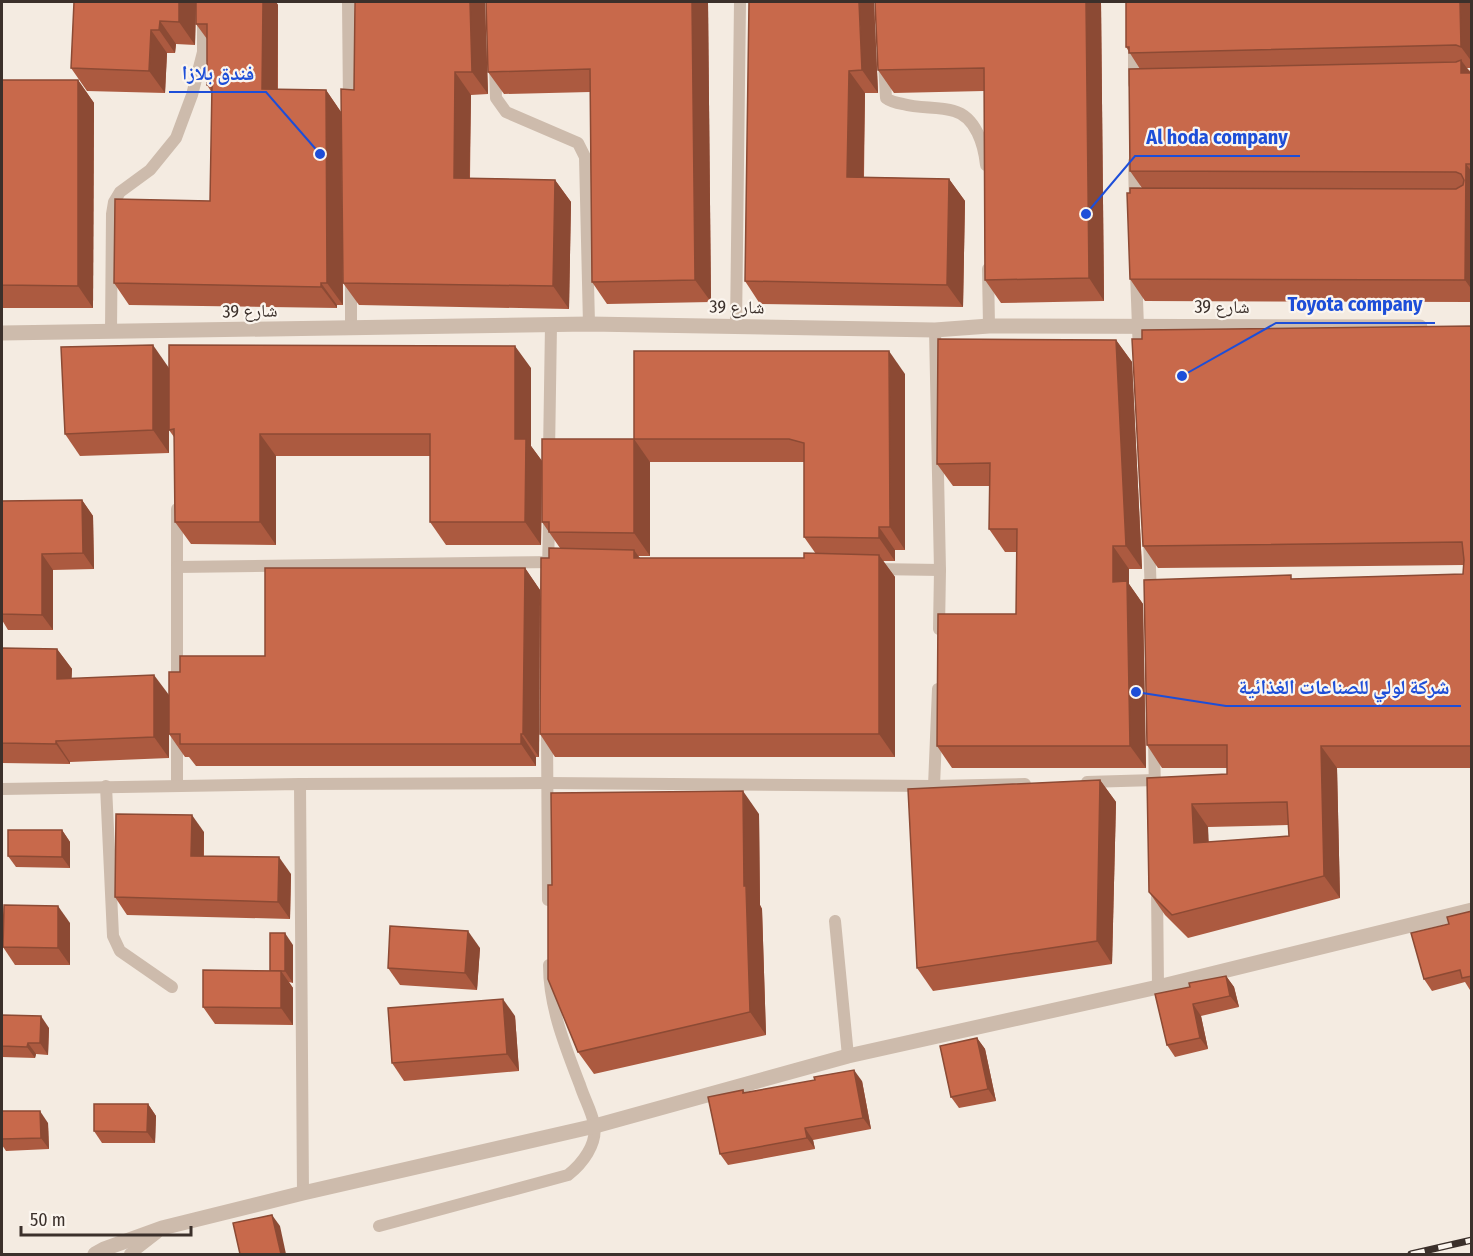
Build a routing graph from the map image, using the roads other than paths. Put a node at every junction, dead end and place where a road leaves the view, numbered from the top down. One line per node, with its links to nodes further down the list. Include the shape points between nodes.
1 (203, 2): 23 (lane, via 203,52 176,138 150,170 120,192 114,202)
2 (348, 2): 8 (lane)
3 (740, 2): 19 (lane)
4 (1134, 37): 7 (lane)
5 (883, 47): 10 (lane, via 886,98 912,107 957,111 978,133)
6 (495, 55): 15 (lane, via 496,98 506,112 578,143 585,157)
7 (1138, 88)
8 (350, 118)
9 (1134, 154): 11 (lane)
10 (987, 173)
11 (1138, 205)
12 (988, 255): 17 (lane)
13 (1136, 258): 18 (lane)
14 (351, 271): 21 (lane)
15 (589, 324): 16 (street, شارع 39); 19 (street, شارع 39)
16 (551, 325): 21 (street, شارع 39); 26 (lane)
17 (989, 326): 18 (street, شارع 39); 22 (street, شارع 39)
18 (1138, 326): 20 (street, شارع 39); 25 (lane)
19 (736, 327): 22 (street, شارع 39)
20 (1436, 327)
21 (351, 329): 23 (street, شارع 39, via 177,337)
22 (935, 330): 34 (lane)
23 (111, 332): 24 (street, شارع 39)
24 (2, 333)
25 (1139, 361)
26 (549, 467)
27 (177, 496): 32 (lane)
28 (549, 503): 30 (lane)
29 (1148, 528): 36 (lane, via 1157,587)
30 (548, 562): 31 (lane); 32 (lane); 35 (lane)
31 (572, 562)
32 (177, 567): 47 (lane)
33 (857, 568): 34 (lane)
34 (940, 570): 37 (lane)
35 (548, 585)
36 (1152, 610)
37 (939, 637)
38 (938, 671): 48 (lane)
39 (547, 713): 42 (lane)
40 (1154, 724): 41 (lane)
41 (1155, 780): 44 (lane); 50 (lane)
42 (547, 783): 45 (lane); 48 (lane); 53 (lane)
43 (1039, 783): 48 (lane)
44 (1074, 783)
45 (300, 784): 47 (lane); 60 (lane)
46 (106, 786): 47 (lane); 49 (lane); 56 (lane, via 113,936 120,951)
47 (177, 786)
48 (934, 786)
49 (2, 789)
50 (1155, 803)
51 (1156, 872): 57 (lane)
52 (1472, 910): 57 (street)
53 (548, 914)
54 (835, 921): 58 (lane)
55 (548, 949): 59 (lane, via 556,1019)
56 (172, 987)
57 (1158, 987): 58 (street)
58 (848, 1056): 59 (street)
59 (595, 1126): 60 (street); 61 (lane, via 582,1165 568,1175)
60 (303, 1193): 62 (street)
61 (379, 1226)
62 (162, 1228): 63 (street); 64 (lane)
63 (95, 1254)
64 (130, 1254)

